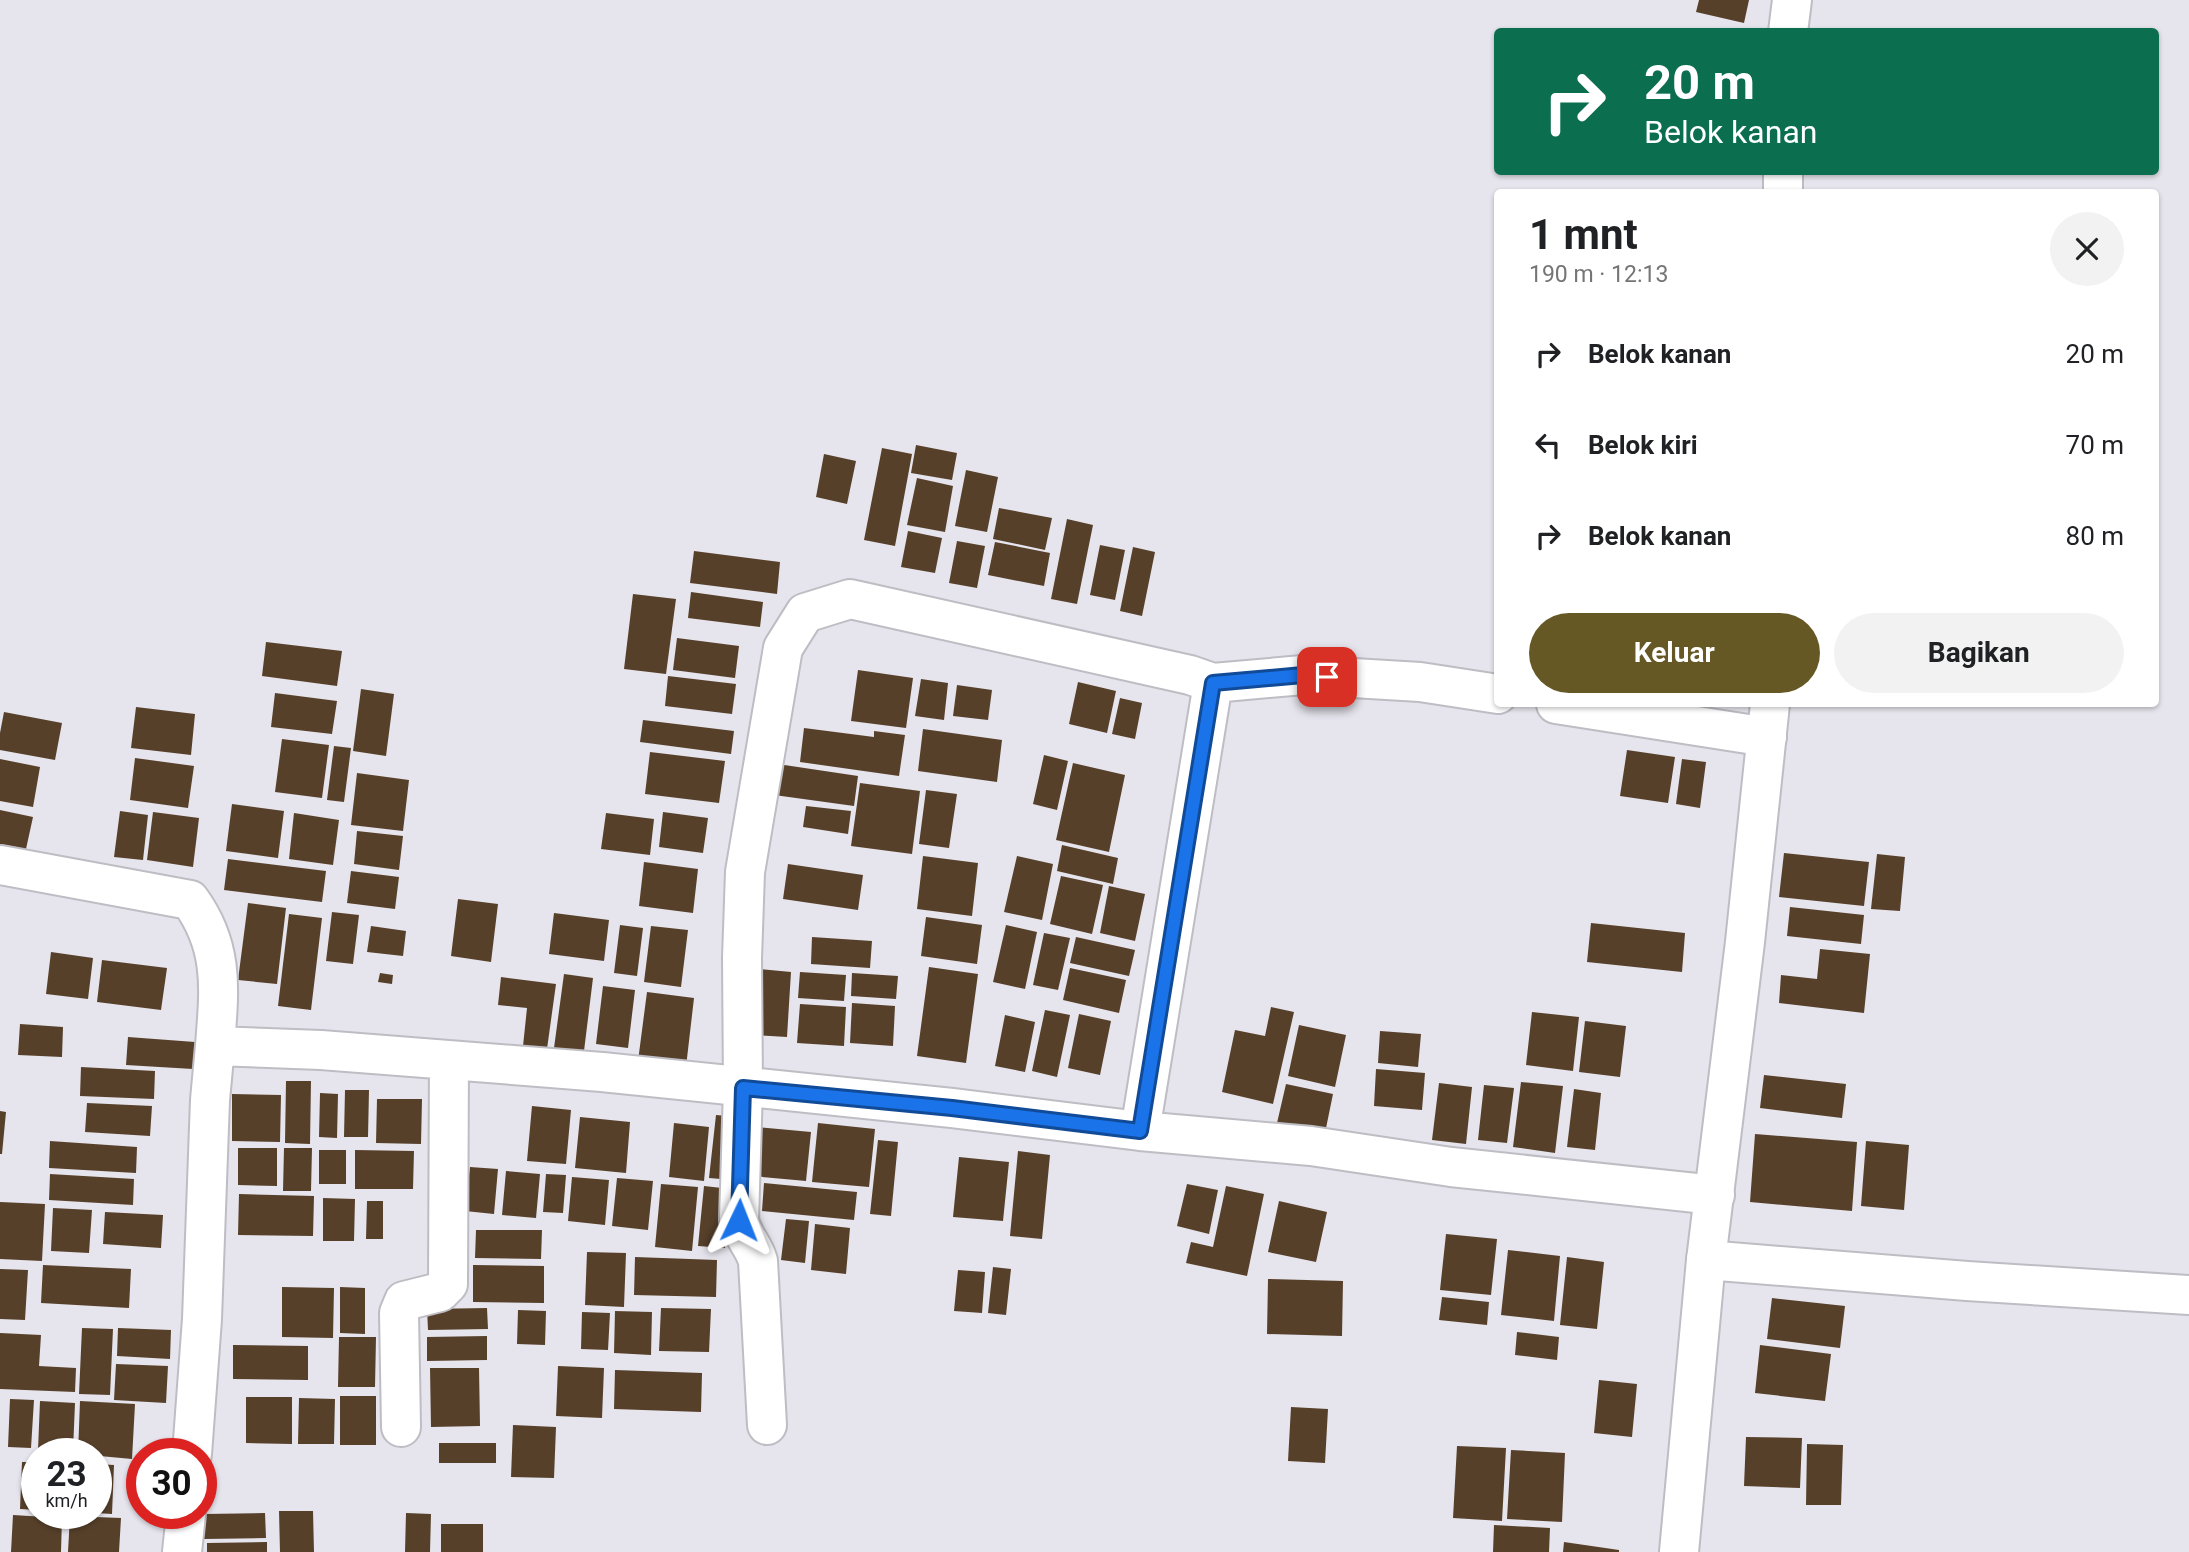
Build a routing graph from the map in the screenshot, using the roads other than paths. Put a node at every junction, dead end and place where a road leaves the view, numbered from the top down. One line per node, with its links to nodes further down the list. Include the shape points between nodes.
1 (1792, 0): 2 (street)
2 (1788, 28)
3 (1213, 683): 4 (street, via 1303,675 1420,682); 10 (street, via 850,599 805,613 783,648 745,873); 11 (street)
4 (1494, 693)
5 (1596, 707): 6 (street)
6 (1769, 720): 12 (street)
7 (0, 865): 8 (street, via 190,900 211,938 219,977)
8 (215, 1046): 9 (street); 17 (street)
9 (449, 1060): 10 (street); 16 (street, via 448,1284 440,1292 404,1301 401,1306)
10 (743, 1088): 11 (street); 15 (street, via 739,1220 758,1261)
11 (1140, 1131): 12 (street, via 1311,1146 1451,1167)
12 (1715, 1195): 13 (street)
13 (1706, 1260): 14 (street); 20 (street)
14 (2189, 1295)
15 (767, 1425)
16 (401, 1427)
17 (193, 1438)
18 (184, 1529): 19 (street)
19 (181, 1552)
20 (1679, 1552)

